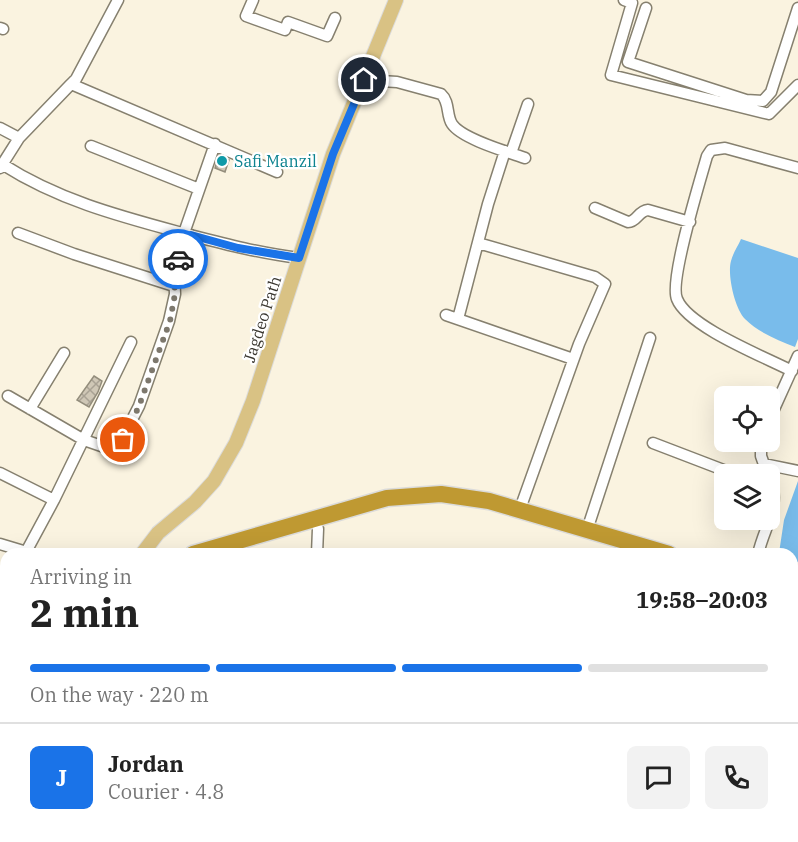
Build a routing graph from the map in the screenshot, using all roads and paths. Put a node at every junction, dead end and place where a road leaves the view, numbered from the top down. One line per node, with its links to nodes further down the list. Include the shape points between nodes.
1 (118, 0): 9 (street)
2 (253, 0): 7 (street, via 246,16 285,30 288,22 327,36)
3 (396, 0): 8 (main road, Jagdeo Path)
4 (628, 2): 5 (street); 10 (street, via 611,75 769,114)
5 (647, 4): 6 (street, via 628,62 746,100 763,101 771,92)
6 (798, 8)
7 (335, 18)
8 (364, 80): 16 (street, via 398,82 441,94 456,128); 27 (main road, Jagdeo Path, via 330,163)
9 (71, 84): 13 (street); 14 (street)
10 (798, 85)
11 (528, 104): 16 (street)
12 (0, 128): 13 (street)
13 (20, 138): 18 (street)
14 (215, 144): 20 (street); 21 (street)
15 (91, 146): 21 (street)
16 (508, 152): 17 (street); 26 (street)
17 (525, 158)
18 (1, 166): 25 (street, via 75,201)
19 (798, 168): 23 (street, via 714,148 707,156)
20 (277, 172)
21 (199, 189): 25 (street)
22 (596, 208): 23 (street, via 628,222 646,210)
23 (690, 222): 36 (street, via 675,281 677,301 709,329)
24 (18, 233): 28 (street)
25 (187, 234): 27 (street, via 238,248); 28 (street, via 176,264)
26 (478, 243): 30 (street); 35 (street, via 604,284)
27 (299, 258): 53 (main road, Jagdeo Path, via 237,443 214,481)
28 (174, 286): 40 (street, via 170,321 123,440 116,451)
29 (446, 315): 30 (street)
30 (458, 319): 35 (street)
31 (650, 338): 49 (street)
32 (131, 342): 40 (street)
33 (64, 353): 39 (street)
34 (798, 356): 36 (street)
35 (573, 359): 47 (street)
36 (792, 371): 38 (street)
37 (8, 396): 39 (street)
38 (780, 397)
39 (30, 409): 40 (street)
40 (84, 440): 46 (street)
41 (652, 443): 42 (street)
42 (714, 466)
43 (798, 471): 44 (street)
44 (780, 472)
45 (0, 473): 46 (street)
46 (54, 500): 52 (street)
47 (520, 509): 49 (highway); 51 (highway, via 465,496 416,495 377,501)
48 (318, 529): 51 (highway); 56 (street); 57 (highway, via 389,509 441,505 486,511)
49 (587, 530): 58 (highway)
50 (766, 530): 59 (street)
51 (284, 534): 54 (highway); 55 (highway)
52 (30, 548)
53 (147, 548)
54 (220, 548)
55 (249, 548)
56 (317, 548)
57 (609, 548)
58 (641, 548)
59 (760, 548)

